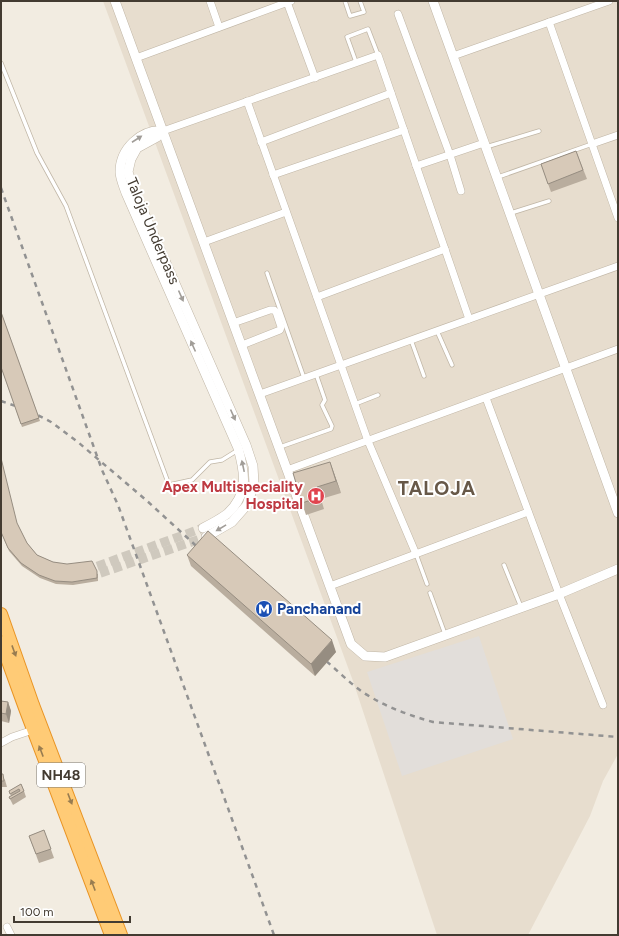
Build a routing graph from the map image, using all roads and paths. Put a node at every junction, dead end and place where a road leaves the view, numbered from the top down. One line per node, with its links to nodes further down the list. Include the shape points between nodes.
1 (115, 1): 13 (street)
2 (210, 1): 10 (street)
3 (345, 1): 4 (lane, via 350,16 364,12)
4 (360, 1)
5 (433, 1): 12 (street)
6 (609, 1): 9 (street)
7 (289, 2): 10 (street); 16 (street)
8 (398, 14): 26 (street)
9 (549, 22): 12 (street); 24 (street)
10 (220, 28): 13 (street)
11 (378, 55): 15 (street); 15 (lane, via 368,29 347,37); 17 (street)
12 (453, 56): 25 (street)
13 (136, 58): 21 (street)
14 (1, 63): 60 (lane, via 38,153 66,206 169,485 192,480 210,462 222,460)
15 (356, 63): 16 (street)
16 (314, 78): 18 (street)
17 (391, 93): 19 (street); 23 (street)
18 (246, 101): 21 (street); 23 (street)
19 (404, 130): 27 (street); 28 (street)
20 (539, 130): 25 (lane)
21 (163, 131): 36 (street); 60 (street, Taloja Underpass, one-way to 21, via 126,193 120,172 123,156 132,142 155,130); 60 (street, Taloja Underpass, one-way to 60, via 158,138 137,148 128,172 246,444 253,466 254,484 246,505 232,522 205,533 239,500 244,483 244,467)
22 (618, 135): 24 (street)
23 (261, 142): 28 (street)
24 (592, 144): 29 (lane); 31 (street)
25 (485, 145): 26 (street); 29 (street)
26 (450, 155): 27 (street); 30 (street)
27 (416, 166): 37 (street)
28 (273, 176): 33 (street)
29 (497, 177): 34 (street)
30 (461, 191)
31 (615, 198): 35 (street)
32 (550, 201): 34 (lane)
33 (286, 212): 36 (street); 41 (street)
34 (510, 213): 40 (street)
35 (618, 218)
36 (204, 242): 43 (street)
37 (445, 249): 41 (street); 42 (street)
38 (618, 266): 40 (street)
39 (267, 273): 53 (lane)
40 (539, 294): 42 (street); 50 (street)
41 (317, 297): 48 (street)
42 (469, 319): 44 (street)
43 (234, 323): 46 (street); 46 (street, via 270,310 276,312 280,330)
44 (437, 330): 45 (street); 49 (lane)
45 (411, 340): 48 (street); 52 (lane)
46 (242, 345): 54 (street)
47 (618, 349): 50 (street)
48 (341, 365): 51 (street); 57 (street)
49 (452, 365)
50 (566, 368): 56 (street); 63 (street)
51 (316, 374): 53 (street); 59 (lane, via 325,400 322,405 331,429)
52 (424, 376)
53 (304, 378): 54 (street)
54 (260, 394): 59 (street)
55 (378, 395): 57 (lane)
56 (486, 398): 58 (street); 62 (street)
57 (355, 404): 58 (street)
58 (368, 441): 61 (street); 64 (street)
59 (279, 447): 61 (street)
60 (238, 450)
61 (287, 470): 68 (street)
62 (528, 512): 64 (street); 70 (street)
63 (618, 513)
64 (416, 554): 67 (lane); 68 (street)
65 (504, 565): 71 (lane)
66 (618, 568): 70 (street)
67 (427, 584)
68 (330, 586): 73 (street, via 351,644 365,656 385,657)
69 (430, 592): 73 (lane)
70 (559, 594): 71 (street); 75 (street)
71 (521, 608): 73 (street)
72 (1, 614): 81 (highway, NH48, one-way to 81)
73 (445, 635)
74 (1, 642): 76 (highway, NH48)
75 (603, 706)
76 (33, 730): 77 (street); 80 (highway, NH48, one-way to 76)
77 (1, 743)
78 (7, 926): 79 (street)
79 (11, 935)
80 (111, 935)
81 (121, 935)

